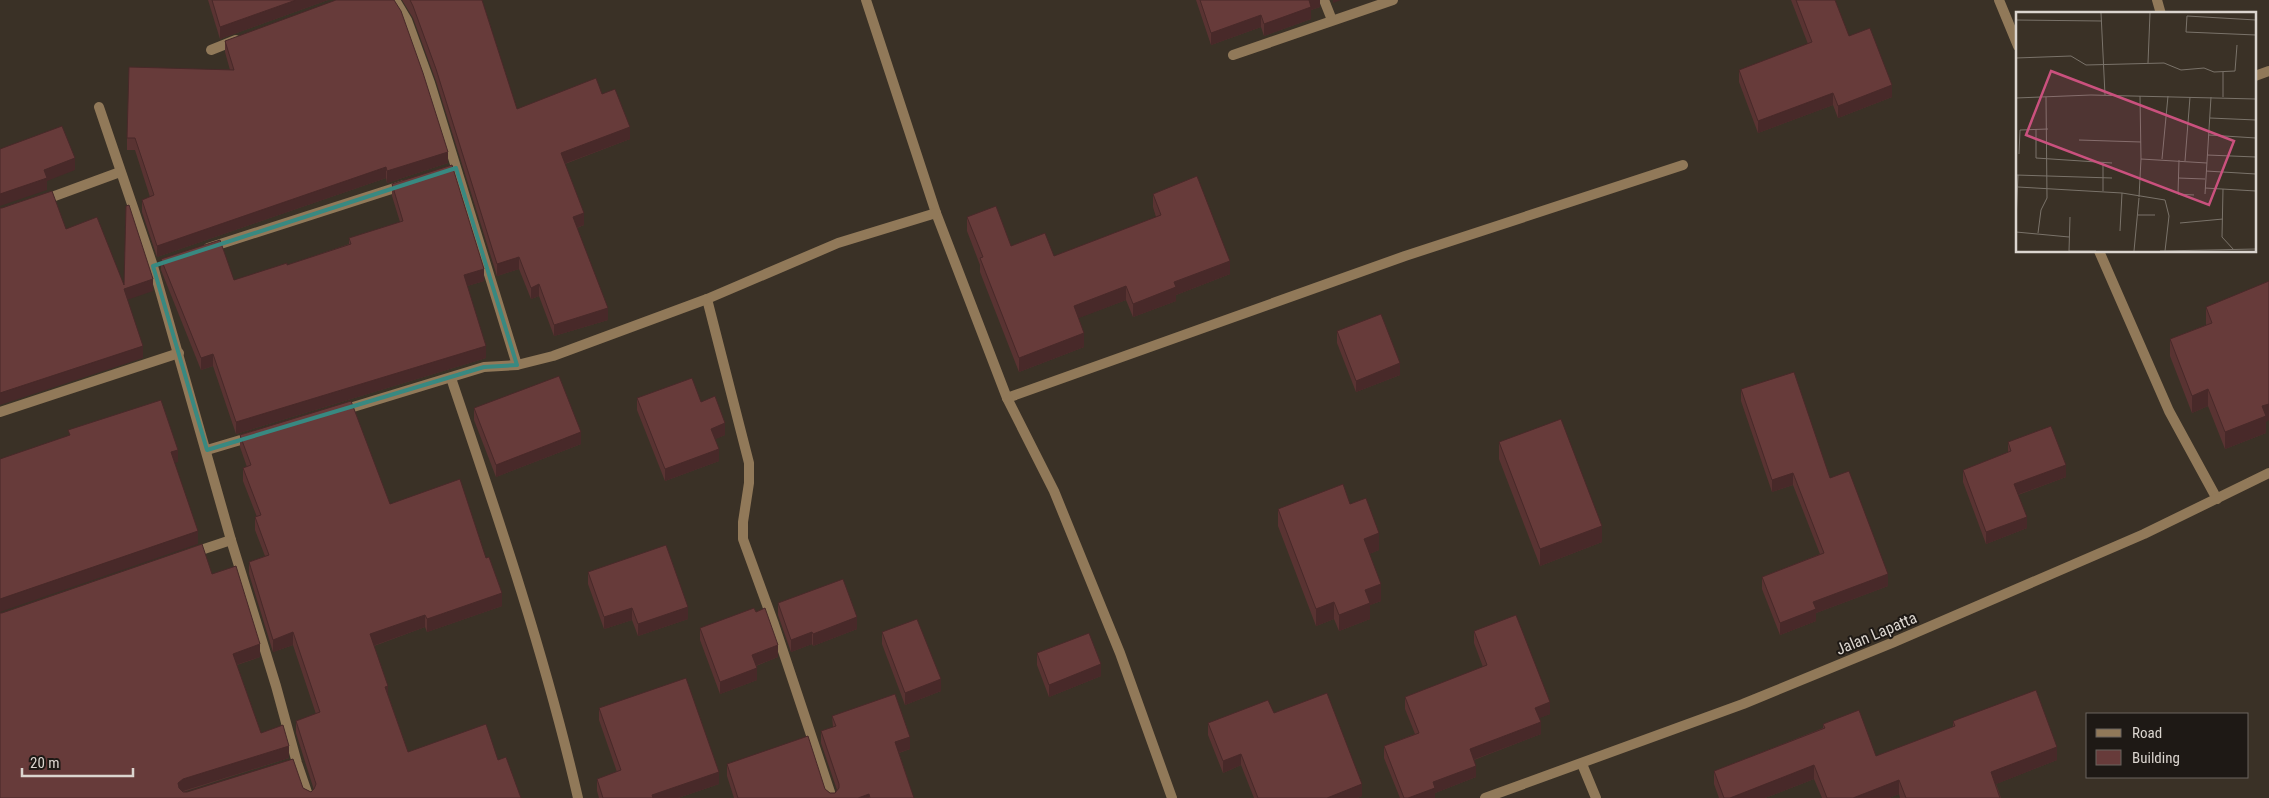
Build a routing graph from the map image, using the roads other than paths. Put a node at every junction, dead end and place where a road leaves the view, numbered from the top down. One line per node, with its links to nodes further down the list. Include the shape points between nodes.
1 (395, 0): 25 (street, via 415,41 452,170)
2 (866, 0): 20 (street)
3 (1324, 0): 8 (street)
4 (1393, 0): 8 (street)
5 (1999, 0): 10 (street)
6 (2156, 0): 7 (street)
7 (2160, 12)
8 (1332, 20): 12 (street)
9 (247, 36): 11 (street)
10 (2016, 41)
11 (211, 50)
12 (1233, 55)
13 (2269, 71): 14 (street)
14 (2256, 76)
15 (99, 107): 17 (street)
16 (1683, 165): 27 (street, via 1405,256)
17 (120, 172): 19 (street); 24 (street, via 158,264)
18 (418, 180): 21 (street)
19 (32, 204)
20 (936, 213): 23 (street, via 838,242); 27 (street)
21 (200, 251)
22 (2099, 252): 33 (street, via 2169,411)
23 (707, 299): 25 (street, via 595,342); 39 (street, via 749,464 743,540)
24 (179, 353): 28 (street); 31 (street)
25 (517, 365): 26 (street, via 484,367)
26 (451, 378): 29 (street); 38 (street, via 510,552 560,721)
27 (1007, 398): 40 (street, via 1054,491 1081,555)
28 (0, 412)
29 (329, 414)
30 (263, 433): 31 (street)
31 (207, 450): 34 (street)
32 (2269, 473): 33 (street, Jalan Lapatta)
33 (2217, 499): 36 (street, Jalan Lapatta, via 1894,642 1743,704)
34 (231, 540): 35 (street); 37 (street, via 276,686 292,764)
35 (186, 556)
36 (1582, 764): 41 (street, Jalan Lapatta); 42 (street)
37 (309, 798)
38 (578, 798)
39 (832, 798)
40 (1172, 798)
41 (1485, 798)
42 (1596, 798)

